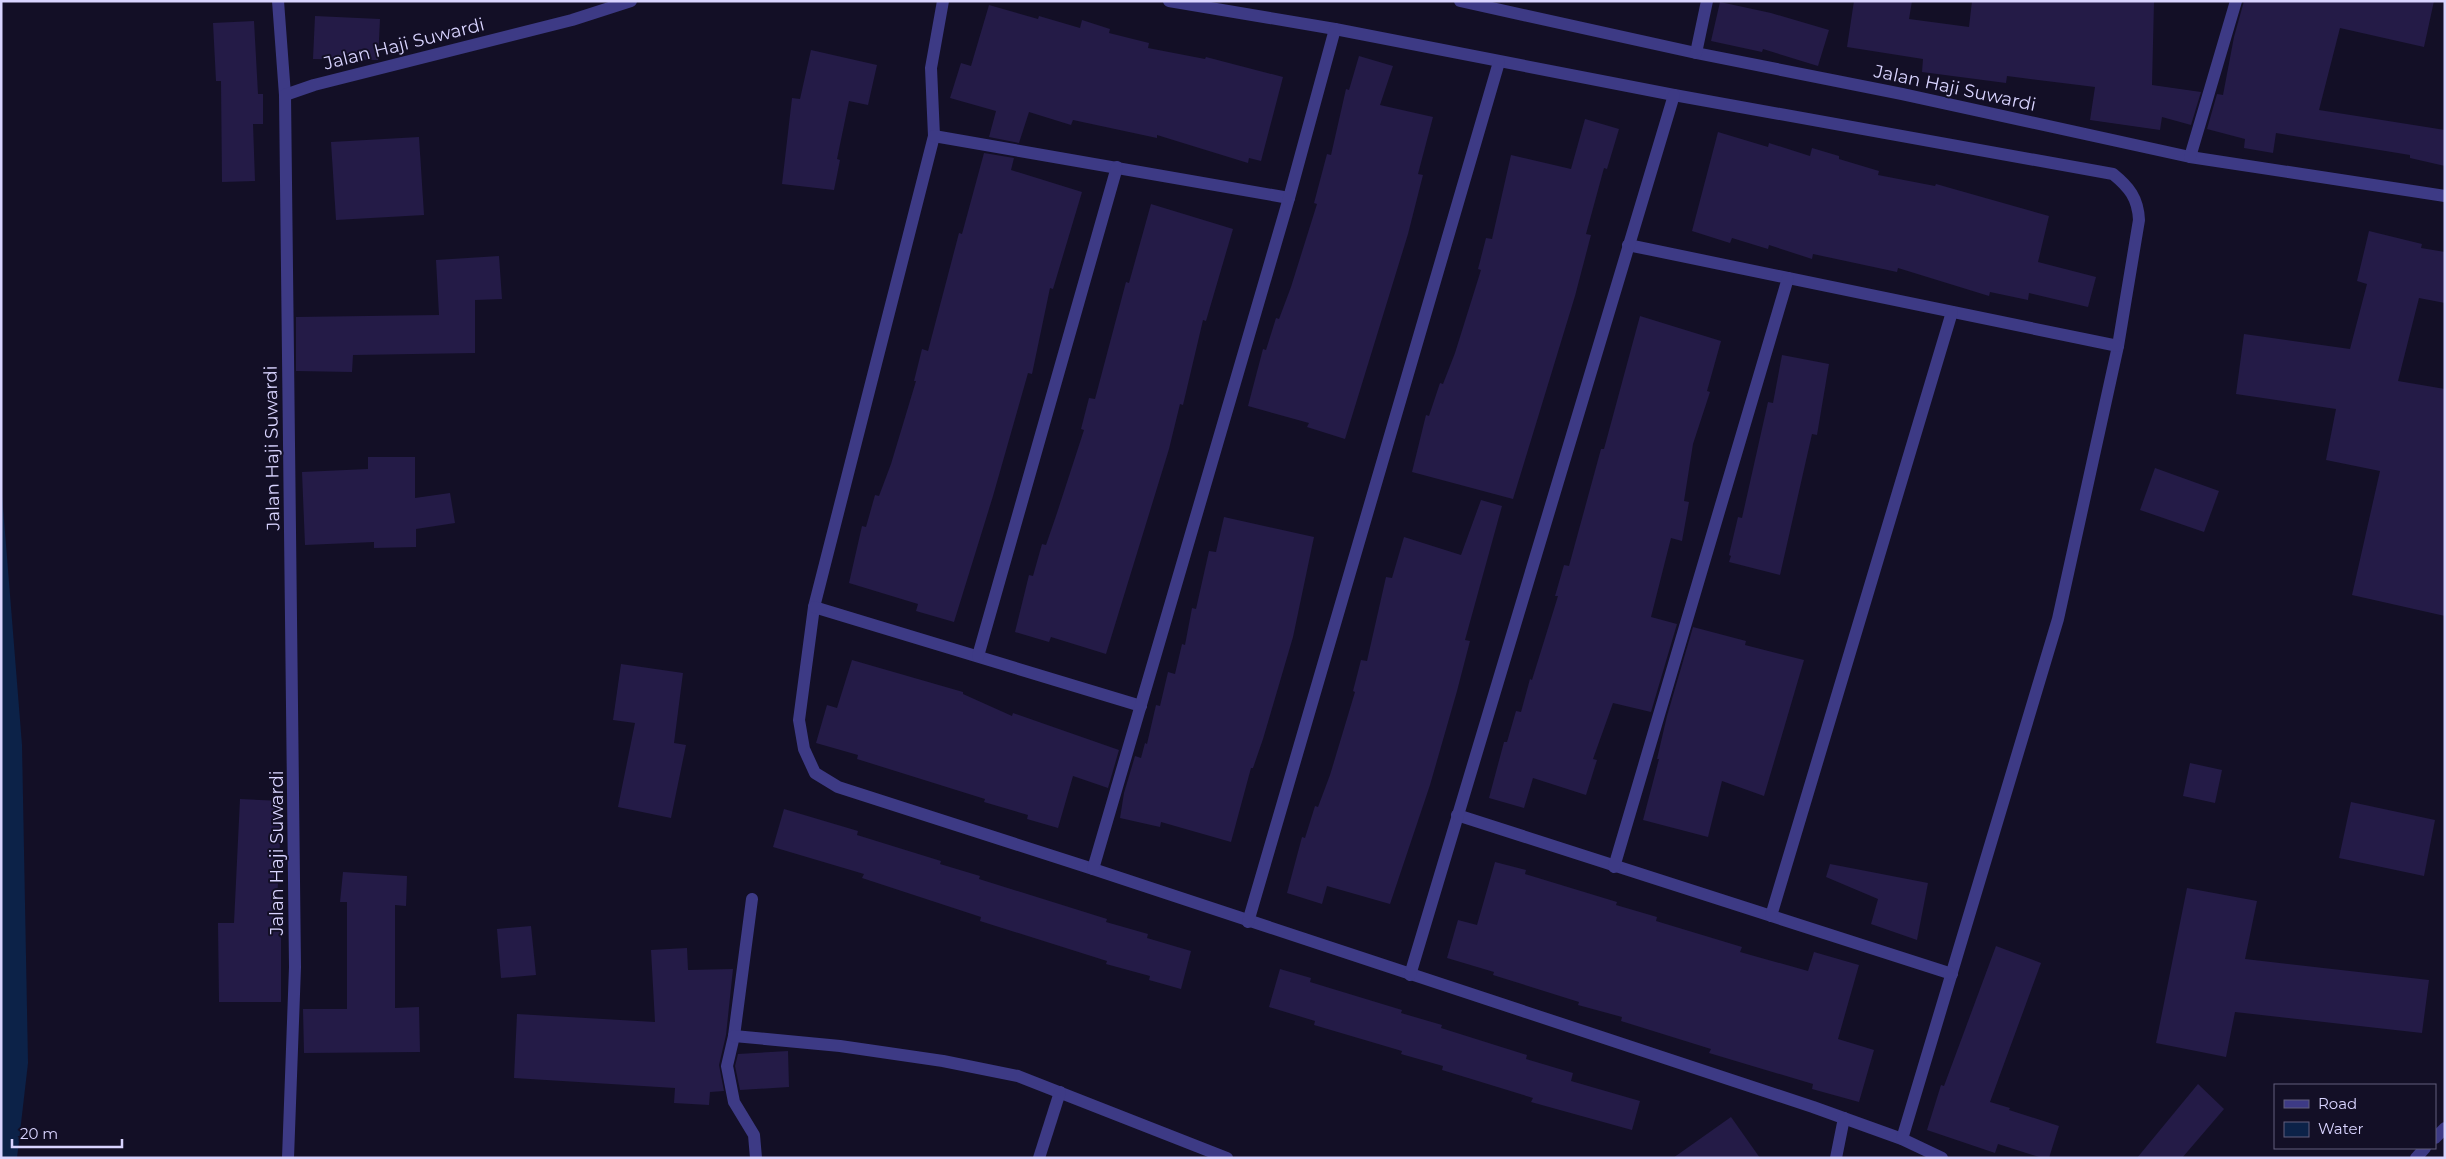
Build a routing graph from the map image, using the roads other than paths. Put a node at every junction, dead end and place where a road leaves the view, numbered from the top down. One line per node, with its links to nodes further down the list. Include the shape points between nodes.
1 (278, 1): 11 (street)
2 (631, 1): 11 (street, Jalan Haji Suwardi, via 572,20 314,84)
3 (943, 1): 13 (street, via 931,68)
4 (1169, 1): 8 (street)
5 (1460, 1): 9 (street, Jalan Haji Suwardi)
6 (1707, 1): 9 (street)
7 (2236, 1): 14 (street)
8 (1335, 29): 10 (street); 17 (street)
9 (1696, 53): 14 (street, Jalan Haji Suwardi)
10 (1498, 62): 12 (street); 30 (street)
11 (285, 95): 39 (street, Jalan Haji Suwardi, via 295,947)
12 (1674, 96): 18 (street); 21 (street, via 2113,174 2129,187 2139,206)
13 (934, 136): 15 (street); 22 (street)
14 (2190, 157): 16 (street, Jalan Haji Suwardi)
15 (1117, 168): 17 (street); 23 (street)
16 (2445, 196)
17 (1289, 198): 24 (street)
18 (1628, 245): 19 (street); 25 (street)
19 (1788, 278): 20 (street); 26 (street)
20 (1952, 312): 21 (street); 29 (street)
21 (2118, 346): 31 (street, via 2058,619)
22 (814, 606): 23 (street); 27 (street, via 799,720 804,749 815,773 838,787)
23 (978, 656): 24 (street)
24 (1141, 706): 27 (street)
25 (1458, 815): 26 (street); 32 (street)
26 (1614, 867): 29 (street)
27 (1093, 869): 30 (street)
28 (752, 900): 33 (street)
29 (1771, 916): 31 (street)
30 (1248, 922): 32 (street)
31 (1952, 974): 38 (street)
32 (1410, 975): 35 (street)
33 (734, 1036): 34 (street, via 840,1046 943,1061 1018,1076); 40 (street, via 727,1066 729,1086 734,1102 754,1135)
34 (1060, 1092): 41 (street); 42 (street)
35 (1844, 1118): 38 (street); 43 (street)
36 (2445, 1128): 37 (street)
37 (2436, 1137)
38 (1902, 1139): 44 (street)
39 (288, 1158)
40 (756, 1158)
41 (1039, 1158)
42 (1227, 1158)
43 (1836, 1158)
44 (1942, 1158)

